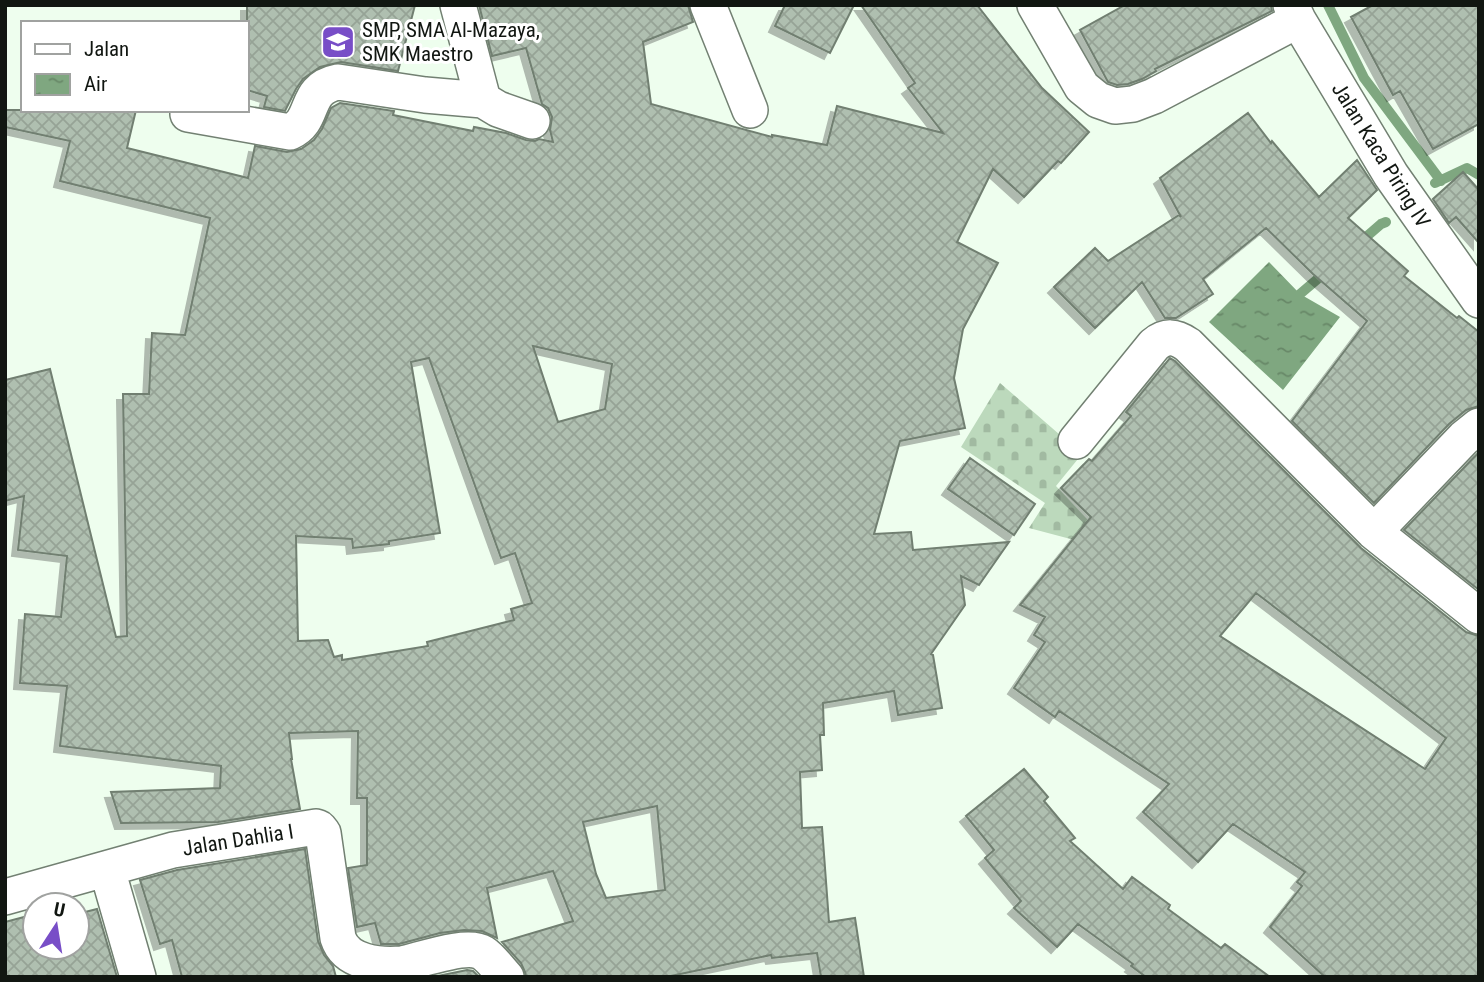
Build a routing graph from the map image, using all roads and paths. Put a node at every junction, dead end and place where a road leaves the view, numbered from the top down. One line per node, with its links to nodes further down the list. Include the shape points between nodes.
1 (458, 5): 5 (street)
2 (708, 5): 6 (street)
3 (1035, 5): 4 (street, via 1083,87 1098,100 1115,106 1154,96)
4 (1295, 13): 9 (street, Jalan Kaca Piring IV, via 1391,175)
5 (483, 100): 7 (street, via 338,82 317,92 304,121 290,132); 8 (street)
6 (750, 110)
7 (188, 114)
8 (532, 121)
9 (1479, 300)
10 (1479, 426): 12 (street)
11 (1076, 441): 12 (street, via 1154,345 1164,338 1179,339)
12 (1374, 532): 13 (street)
13 (1479, 616)
14 (107, 869): 15 (street, Jalan Dahlia I); 16 (street); 17 (street, Jalan Dahlia I, via 173,850 319,828 338,938 345,951 361,960 392,965 475,951 483,953)
15 (5, 897)
16 (138, 977)
17 (506, 977)

